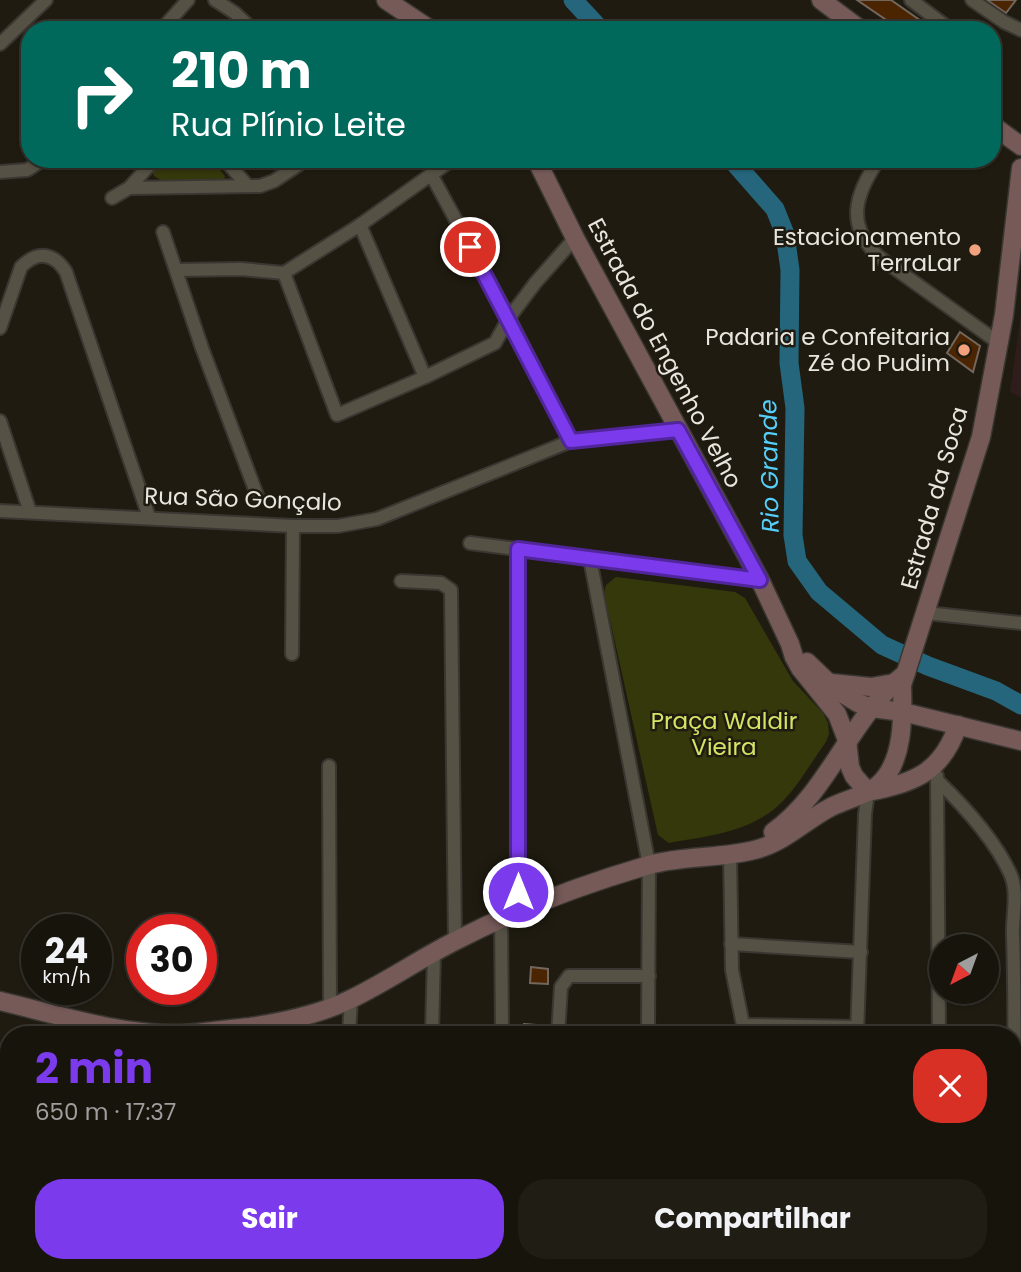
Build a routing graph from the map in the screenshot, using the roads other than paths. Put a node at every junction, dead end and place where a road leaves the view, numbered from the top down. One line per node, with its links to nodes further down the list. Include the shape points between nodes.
1 (46, 0): 8 (street)
2 (188, 0): 9 (street)
3 (215, 0): 10 (street)
4 (386, 0): 11 (street)
5 (821, 0): 12 (street)
6 (911, 0): 13 (street)
7 (972, 0): 15 (street)
8 (24, 21)
9 (169, 21)
10 (243, 21)
11 (418, 21)
12 (849, 21)
13 (939, 21)
14 (21, 24): 16 (street)
15 (1021, 30)
16 (0, 44)
17 (1001, 132): 18 (street)
18 (1021, 146)
19 (32, 168): 27 (street)
20 (147, 168): 30 (street)
21 (232, 168): 29 (street)
22 (294, 168): 29 (street, via 274,181)
23 (442, 168): 28 (street)
24 (540, 168): 34 (street, Estrada do Engenho Velho)
25 (873, 168): 39 (street, via 856,212 867,246)
26 (1021, 168): 39 (street, Estrada da Soca)
27 (0, 172)
28 (432, 176): 32 (street); 37 (street)
29 (247, 185): 30 (street)
30 (129, 188): 31 (street)
31 (112, 198)
32 (360, 225): 36 (street); 40 (street)
33 (163, 232): 35 (street)
34 (575, 238): 37 (street); 42 (street, Estrada do Engenho Velho)
35 (177, 270): 36 (street); 44 (street)
36 (284, 273): 40 (street, via 337,415)
37 (509, 318): 40 (street, via 495,343); 43 (street)
38 (0, 328): 47 (street, via 21,267 42,256 58,261 66,272)
39 (999, 343): 54 (street, Estrada da Soca, via 978,447)
40 (425, 377)
41 (0, 421): 46 (street)
42 (678, 430): 43 (street, Rua São Gonçalo); 52 (street, Estrada do Engenho Velho)
43 (571, 441): 48 (street, Rua São Gonçalo, via 377,519 338,526)
44 (257, 495)
45 (0, 511): 46 (street, Rua São Gonçalo)
46 (30, 512): 47 (street, Rua São Gonçalo)
47 (149, 517): 48 (street, Rua São Gonçalo)
48 (293, 526): 57 (street)
49 (470, 543): 50 (street)
50 (518, 549): 51 (street); 70 (street)
51 (590, 559): 52 (street); 69 (street)
52 (760, 580): 56 (street, Estrada do Engenho Velho)
53 (401, 581): 72 (street, via 441,583 451,590)
54 (924, 621): 55 (street); 58 (street, Estrada da Soca)
55 (1021, 623)
56 (790, 644): 59 (street, Estrada do Engenho Velho); 63 (street, Estrada do Engenho Velho, via 800,668 837,714)
57 (292, 654)
58 (903, 673): 59 (street, via 870,687); 60 (street, Estrada da Soca); 61 (street, Estrada da Soca)
59 (828, 682): 60 (street, Estrada do Engenho Velho)
60 (872, 708): 61 (street, Estrada do Engenho Velho); 63 (street, Estrada da Soca)
61 (903, 712): 62 (street, Estrada do Engenho Velho); 67 (street, Estrada da Soca, via 891,769)
62 (958, 724): 64 (street, Estrada do Engenho Velho); 66 (street)
63 (847, 740): 67 (street, Estrada do Engenho Velho, via 850,767); 68 (street, Estrada da Soca, via 792,818)
64 (1021, 741)
65 (329, 766): 79 (street)
66 (937, 772): 67 (street); 71 (street, via 1010,872); 89 (street)
67 (869, 792): 68 (street, via 825,810 758,850); 74 (street)
68 (733, 853): 69 (street); 73 (street)
69 (649, 865): 70 (street); 76 (street)
70 (510, 914): 72 (street); 84 (street)
71 (1017, 935): 90 (street)
72 (455, 941): 75 (street)
73 (731, 944): 74 (street); 87 (street)
74 (861, 952): 88 (street)
75 (434, 953): 77 (street); 83 (street)
76 (649, 976): 85 (street, via 569,976 561,987); 86 (street)
77 (351, 999): 79 (street); 82 (street)
78 (0, 1001): 80 (street)
79 (330, 1008): 81 (street)
80 (106, 1026)
81 (265, 1026)
82 (349, 1026)
83 (432, 1026)
84 (503, 1026)
85 (559, 1026)
86 (648, 1026)
87 (742, 1026)
88 (857, 1026)
89 (939, 1026)
90 (1015, 1026)

